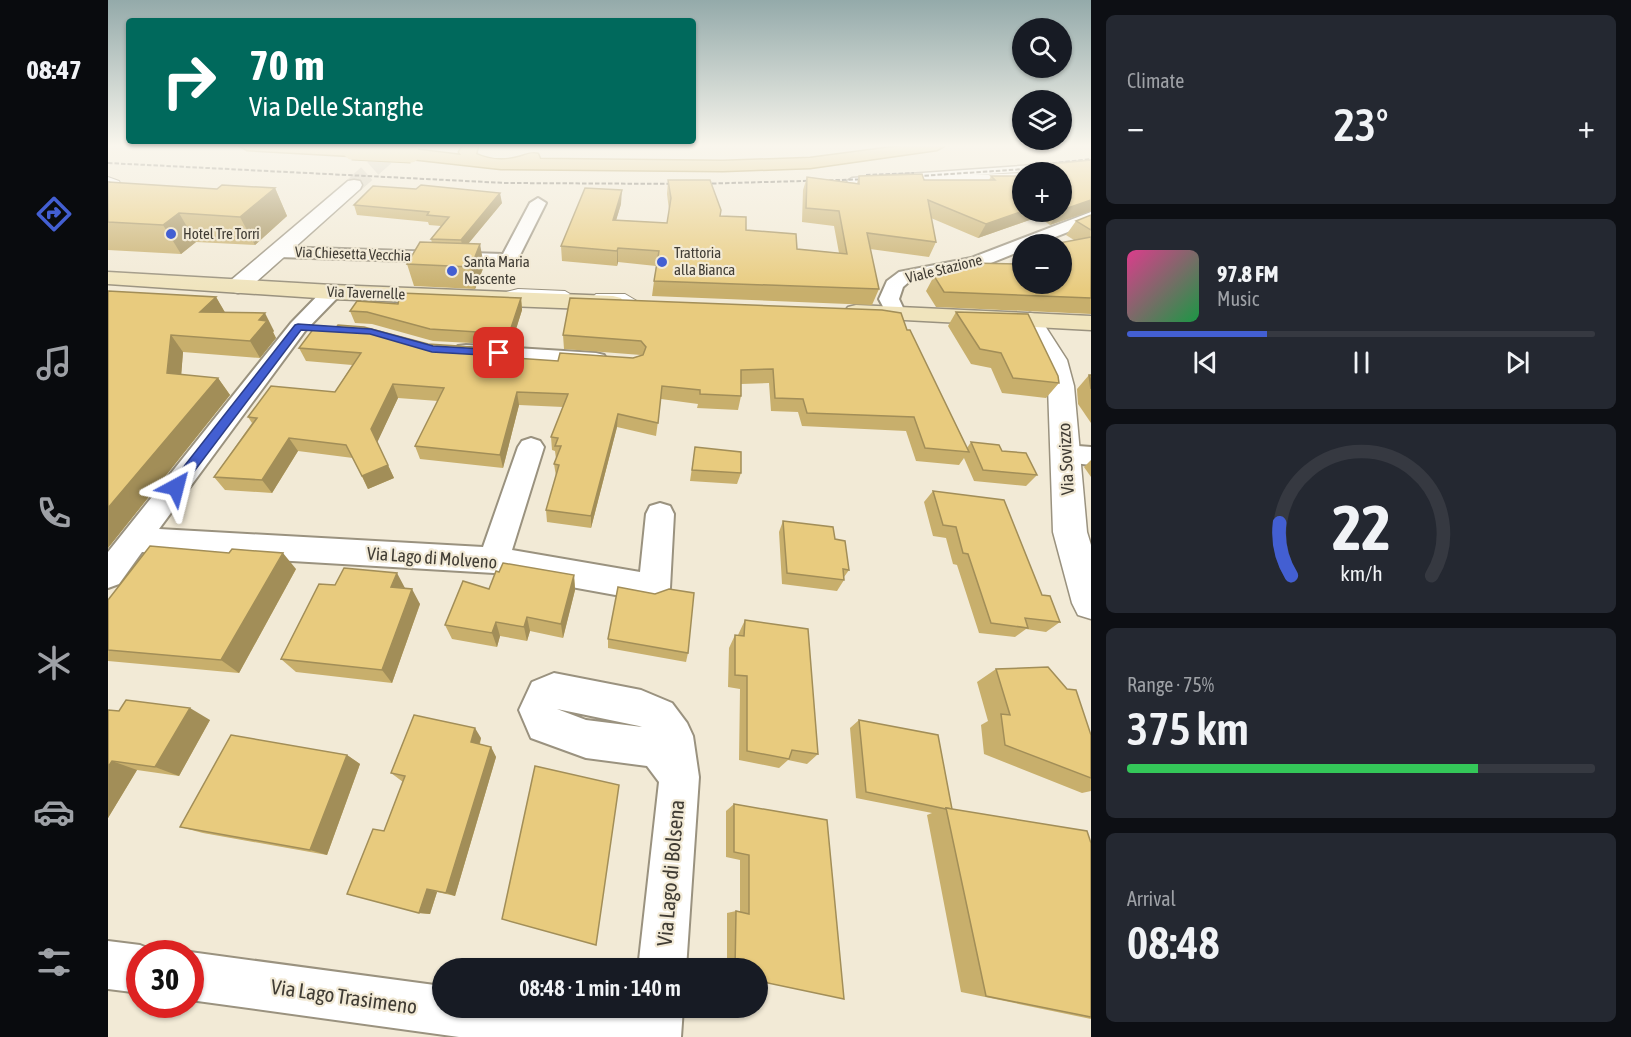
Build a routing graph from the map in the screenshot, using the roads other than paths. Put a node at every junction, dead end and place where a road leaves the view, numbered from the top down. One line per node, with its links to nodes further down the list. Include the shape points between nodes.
1 (343, 194): 4 (street)
2 (538, 203): 4 (street, Via Chiesetta Vecchia, via 513,261)
3 (1091, 217): 10 (street, Viale Stazione, via 975,263 905,276 894,285 890,299)
4 (278, 252): 6 (street)
5 (108, 278): 6 (main road, Via Tavernelle)
6 (238, 286): 7 (main road, Via Tavernelle)
7 (333, 292): 8 (main road, Via Tavernelle); 13 (street)
8 (661, 304)
9 (837, 312): 10 (main road)
10 (896, 314): 11 (main road)
11 (1030, 320): 12 (main road); 18 (street, Via Sovizzo, via 1054,360)
12 (1091, 323)
13 (298, 327): 14 (street); 20 (street)
14 (329, 329)
15 (444, 350): 16 (street)
16 (621, 361)
17 (531, 447): 21 (street)
18 (1078, 455): 23 (street, Via Sovizzo, via 1070,532)
19 (660, 514): 21 (street, Via Lago di Molveno, via 654,588)
20 (135, 540): 21 (street, Via Lago di Molveno); 22 (street)
21 (494, 560)
22 (108, 575)
23 (1091, 603)
24 (679, 777): 25 (street, Via Lago di Bolsena)
25 (663, 958)
26 (108, 965): 27 (street)
27 (126, 967)
28 (204, 978): 30 (street, Via Lago Trasimeno)
29 (658, 1018): 31 (street)
30 (641, 1037)
31 (656, 1037)

